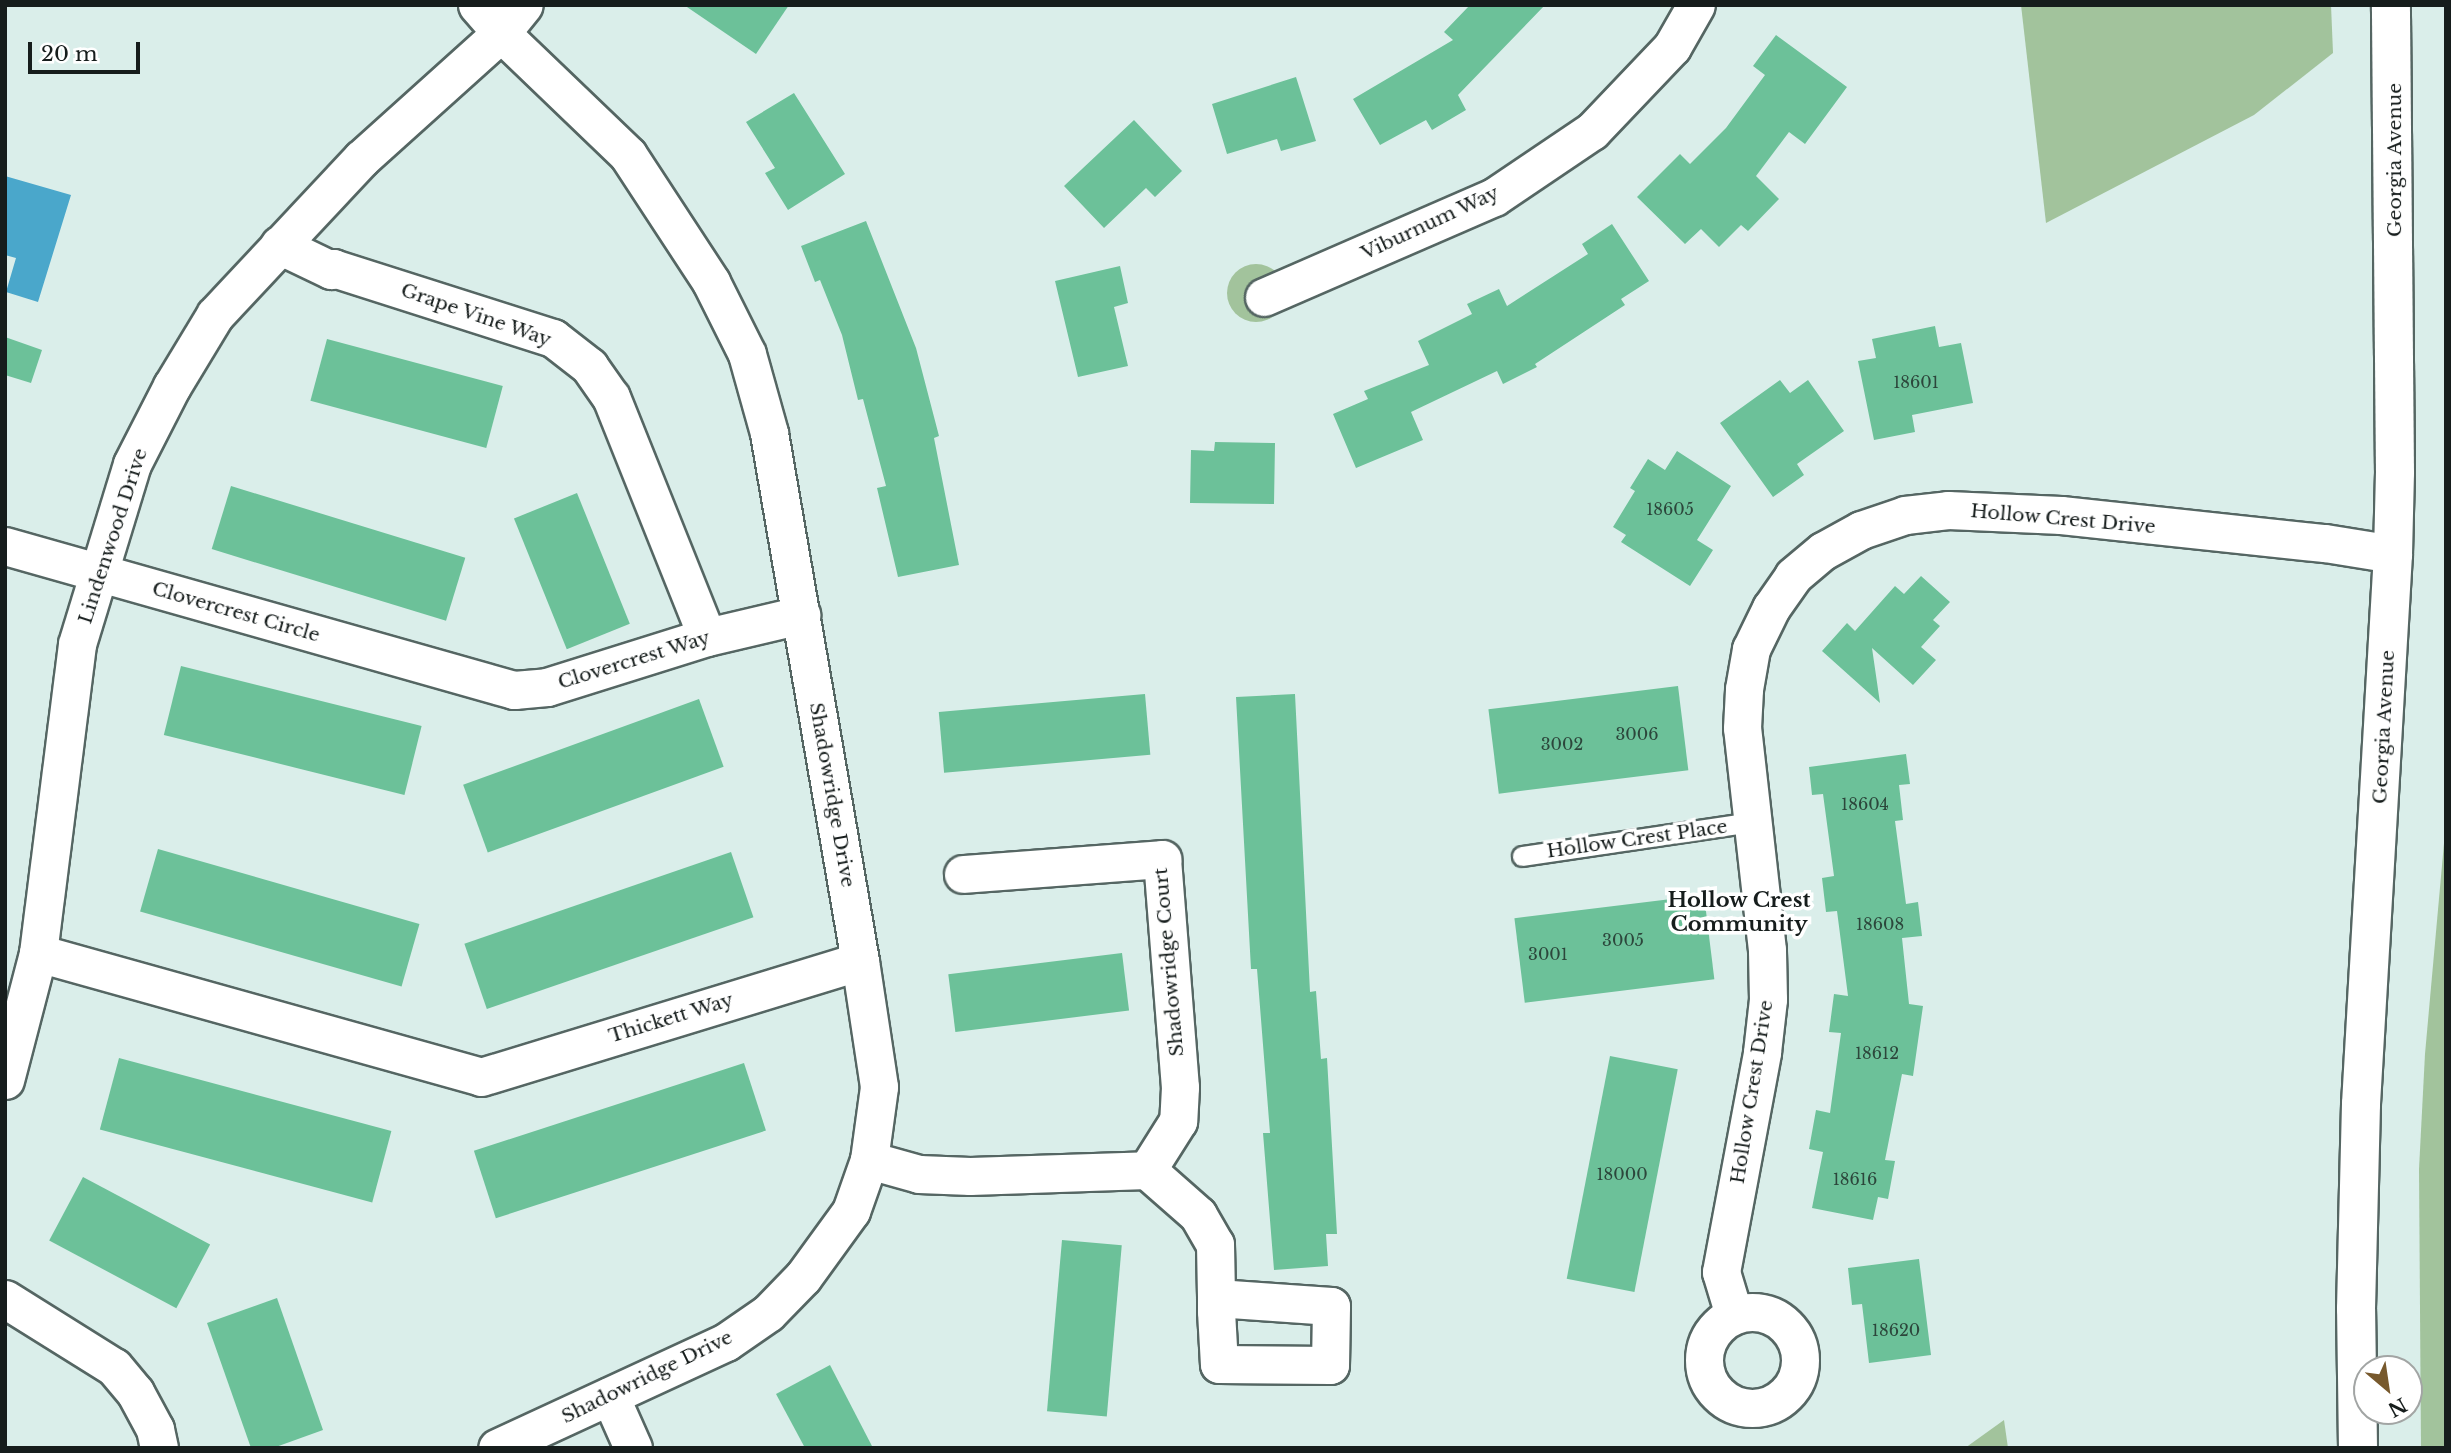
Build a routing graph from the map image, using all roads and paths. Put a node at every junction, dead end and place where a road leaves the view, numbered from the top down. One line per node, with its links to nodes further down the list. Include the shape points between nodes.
1 (477, 5): 5 (street, Shadowridge Drive)
2 (524, 5): 5 (street, Lindenwood Drive)
3 (1696, 5): 7 (street, Viburnum Way, via 1672,47 1592,131 1494,197)
4 (2391, 5): 9 (main road, Georgia Avenue)
5 (501, 33): 6 (street, Lindenwood Drive, via 361,159); 11 (street, Shadowridge Drive, via 628,155 711,282 747,354 769,433)
6 (279, 245): 10 (street, Lindenwood Drive, via 215,315 172,386 132,464); 12 (street, Grape Vine Way, via 331,270 553,338 589,366 611,397)
7 (1264, 297)
8 (5, 546): 10 (street, Clovercrest Circle)
9 (2393, 554): 14 (street, Hollow Crest Drive, via 1993,510 1905,515 1861,530 1823,551 1793,576 1751,649 1742,728); 29 (main road, Georgia Avenue, via 2361,1104)
10 (97, 573): 13 (street, Clovercrest Circle); 17 (street, Lindenwood Drive, via 77,644)
11 (801, 615): 12 (street, Clovercrest Way); 18 (street, Shadowridge Drive)
12 (707, 636): 13 (street, Clovercrest Way, via 547,687 513,690)
13 (467, 677)
14 (1752, 822): 15 (lane, Hollow Crest Place); 24 (street, Hollow Crest Drive, via 1768,999 1721,1272)
15 (1522, 856)
16 (963, 874): 21 (street, Shadowridge Court, via 1163,859 1180,1087 1178,1121)
17 (38, 953): 18 (street, Thickett Way, via 481,1077); 19 (street, Lindenwood Drive)
18 (860, 961): 20 (street, Shadowridge Drive, via 879,1087)
19 (5, 1080)
20 (869, 1160): 21 (street, via 919,1174 970,1176); 25 (street, Shadowridge Drive, via 851,1211 803,1277 768,1313 726,1342)
21 (1147, 1170): 22 (street, via 1198,1215 1215,1244)
22 (1216, 1298)
23 (5, 1299): 26 (street, via 114,1367 135,1392 155,1429)
24 (1734, 1315)
25 (610, 1396): 27 (street, Shadowridge Drive); 28 (street)
26 (159, 1448)
27 (497, 1448)
28 (633, 1448)
29 (2358, 1448)

